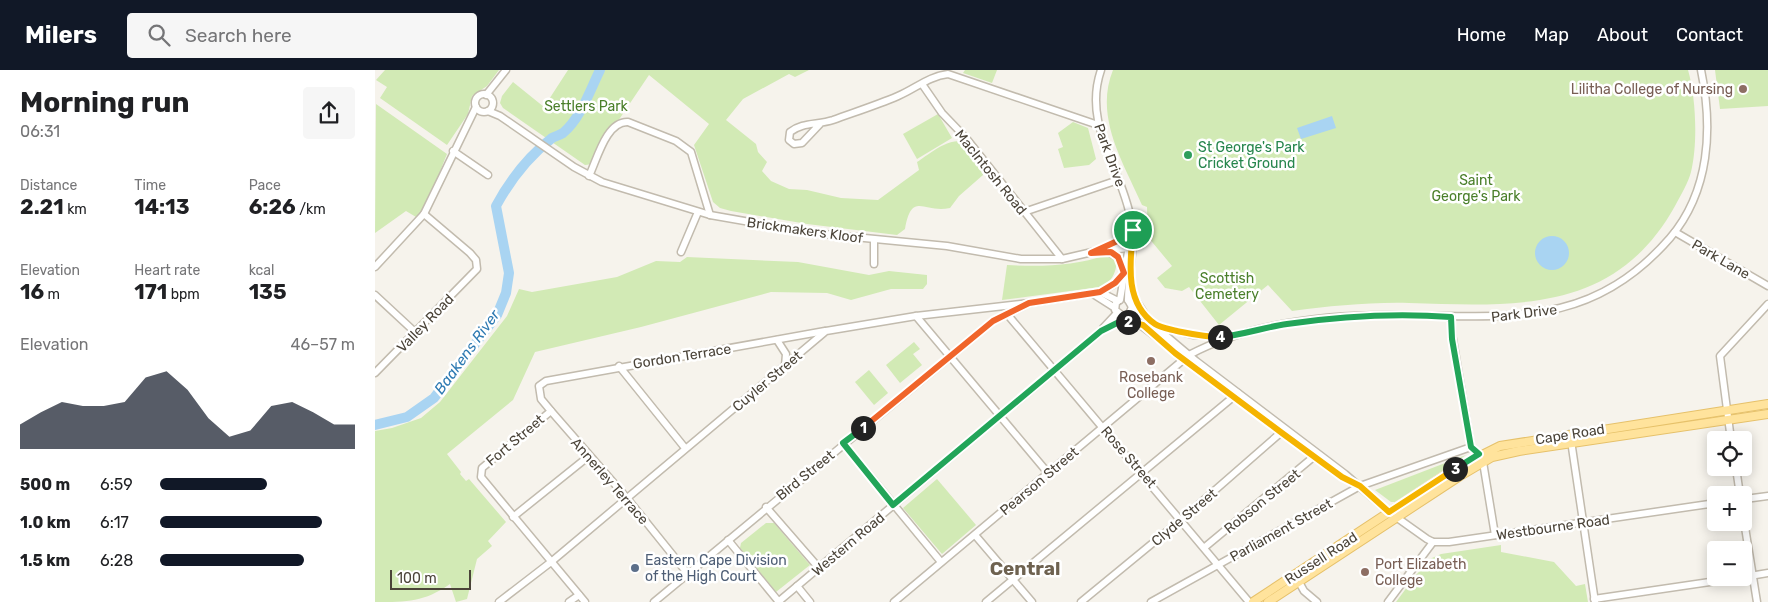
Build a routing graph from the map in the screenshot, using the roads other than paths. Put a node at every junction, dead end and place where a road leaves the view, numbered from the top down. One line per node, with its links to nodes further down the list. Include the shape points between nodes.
1 (506, 70): 5 (street)
2 (1101, 70): 10 (street, Park Drive, via 1096,91)
3 (1701, 70): 20 (street, Park Drive, via 1708,117 1705,161 1692,203)
4 (922, 84): 9 (street, via 889,100); 10 (street, via 933,77 953,75); 16 (street, MacIntosh Road)
5 (489, 96): 6 (street, Brickmakers Kloof); 7 (street, via 481,95 476,99)
6 (493, 105): 7 (street); 8 (street, Brickmakers Kloof)
7 (482, 110): 8 (street, Brickmakers Kloof); 11 (street)
8 (500, 116): 13 (street, Brickmakers Kloof)
9 (820, 124): 9 (street, via 802,143 794,144 789,140 789,132 795,128)
10 (1098, 125): 14 (street, Park Drive)
11 (453, 151): 12 (street); 17 (street, via 436,194)
12 (488, 175)
13 (589, 176): 15 (street, Brickmakers Kloof); 18 (street, via 614,126 628,122 687,148 694,158)
14 (1118, 180): 16 (street); 19 (street, Park Drive, via 1130,211)
15 (698, 212): 18 (street, Brickmakers Kloof); 24 (street)
16 (1024, 212): 26 (street, MacIntosh Road)
17 (424, 214): 28 (street); 47 (street, Valley Road, via 478,264 475,272)
18 (710, 215): 21 (street, Brickmakers Kloof)
19 (1133, 230): 22 (street, Park Drive); 23 (street)
20 (1675, 232): 30 (street, Park Lane); 41 (street, Park Drive, via 1639,269 1615,287 1587,301 1521,316)
21 (874, 240): 26 (street, Brickmakers Kloof, via 947,246 1021,259); 27 (street)
22 (1131, 245): 23 (street, Brickmakers Kloof); 29 (street, Park Drive)
23 (1101, 250): 25 (street, Brickmakers Kloof)
24 (681, 252)
25 (1091, 253): 26 (street, Brickmakers Kloof); 29 (street, via 1115,254)
26 (1062, 259)
27 (874, 264)
28 (375, 267)
29 (1126, 274): 31 (street); 34 (street, Park Drive); 38 (street, Park Drive); 43 (street, via 1135,299)
30 (1768, 286)
31 (1100, 292): 32 (street, Bird Street); 38 (street)
32 (1091, 293): 35 (street, Bird Street); 38 (street)
33 (375, 295): 47 (street)
34 (1128, 300): 37 (street); 38 (street)
35 (1029, 303): 39 (street, Bird Street); 40 (street)
36 (1768, 304): 59 (street, via 1720,356)
37 (1132, 307): 38 (street); 43 (street)
38 (1120, 309): 42 (street, Western Road); 44 (street); 46 (street, Western Road)
39 (1007, 314): 50 (street, Bird Street); 54 (street, Rose Street)
40 (916, 316): 45 (street); 50 (street)
41 (1451, 317): 48 (street, Park Drive, via 1390,315 1343,318 1285,324); 69 (street)
42 (1112, 324): 44 (street); 46 (street, Western Road)
43 (1154, 324): 48 (street, via 1193,335); 51 (street)
44 (1143, 325): 51 (street)
45 (826, 331): 49 (street, Gordon Terrace); 53 (street, Cuyler Street)
46 (1101, 331): 54 (street, Western Road)
47 (416, 333): 55 (street, Valley Road)
48 (1229, 336): 51 (street, Park Drive)
49 (777, 340): 52 (street, Gordon Terrace); 53 (street, via 786,354)
50 (950, 355): 62 (street); 68 (street, Bird Street)
51 (1187, 357): 57 (street); 64 (street, Pearson Street)
52 (619, 366): 56 (street, Gordon Terrace, via 546,381); 70 (street)
53 (785, 366): 70 (street, Cuyler Street)
54 (1054, 371): 62 (street, Western Road); 64 (street, Rose Street)
55 (375, 373)
56 (539, 386): 60 (street, Annerley Terrace, via 539,394)
57 (1236, 395): 65 (street); 76 (street)
58 (1768, 404): 59 (main road, Cape Road)
59 (1727, 410): 63 (street); 67 (main road, Cape Road)
60 (551, 411): 73 (street, Annerley Terrace); 85 (street, Fort Street, via 481,471 483,480)
61 (1768, 414): 63 (main road, Cape Road)
62 (1000, 416): 75 (street); 82 (street, Western Road)
63 (1728, 420): 66 (street); 67 (main road, Cape Road)
64 (1103, 427): 75 (street, Pearson Street); 76 (street, Rose Street)
65 (1284, 431): 72 (street); 87 (street, Clyde Street)
66 (1730, 431)
67 (1571, 438): 71 (main road, Cape Road, via 1499,446); 74 (main road, Cape Road, via 1501,454); 88 (street)
68 (843, 443): 82 (street); 83 (street, Bird Street)
69 (1471, 447): 71 (street); 77 (street, Parliament Street)
70 (685, 448): 79 (street, Cuyler Street)
71 (1479, 454): 74 (street); 84 (main road, Cape Road)
72 (1316, 455): 77 (street); 94 (street, Robson Street)
73 (589, 456): 79 (street, Annerley Terrace); 85 (street)
74 (1483, 462): 86 (main road, Cape Road); 91 (street)
75 (1048, 473): 90 (street, Pearson Street)
76 (1143, 473): 87 (street, Rose Street); 102 (street)
77 (1360, 486): 84 (street); 97 (street, Parliament Street)
78 (1768, 496): 80 (street)
79 (626, 497): 95 (street, Cuyler Street); 100 (street, Annerley Terrace)
80 (1752, 497)
81 (1707, 504): 88 (street, Westbourne Road)
82 (893, 505): 96 (street); 98 (street, Western Road)
83 (766, 507): 92 (street, Bird Street); 98 (street)
84 (1389, 512): 86 (street); 120 (main road, Russell Road)
85 (513, 517): 95 (street)
86 (1397, 518): 93 (street); 103 (main road, Russell Road)
87 (1182, 519): 94 (street, Rose Street); 117 (street, Clyde Street)
88 (1583, 522): 91 (street, Westbourne Road); 107 (street)
89 (1746, 531): 101 (street)
90 (975, 535): 96 (street, Pearson Street); 102 (street)
91 (1495, 535): 93 (street, Westbourne Road)
92 (728, 540): 100 (street, Bird Street); 112 (street)
93 (1433, 542): 123 (street)
94 (1205, 547): 97 (street, Rose Street)
95 (551, 562): 106 (street); 108 (street, Cuyler Street)
96 (941, 562): 114 (street, Pearson Street)
97 (1219, 565): 118 (street, Parliament Street); 119 (street, Rose Street)
98 (819, 568): 105 (street, Western Road)
99 (1768, 573): 101 (street)
100 (687, 574): 111 (street, Bird Street)
101 (1753, 575): 124 (street)
102 (1013, 579): 115 (street); 116 (street)
103 (1299, 582): 121 (main road, Russell Road); 122 (street)
104 (1707, 583): 107 (street)
105 (797, 586): 112 (street, Western Road); 113 (street)
106 (579, 595): 109 (street); 110 (street)
107 (1594, 600)
108 (499, 602)
109 (569, 602)
110 (585, 602)
111 (654, 602)
112 (778, 602)
113 (810, 602)
114 (894, 602)
115 (986, 602)
116 (1032, 602)
117 (1081, 602)
118 (1151, 602)
119 (1249, 602)
120 (1253, 602)
121 (1268, 602)
122 (1317, 602)
123 (1388, 602)
124 (1757, 602)

